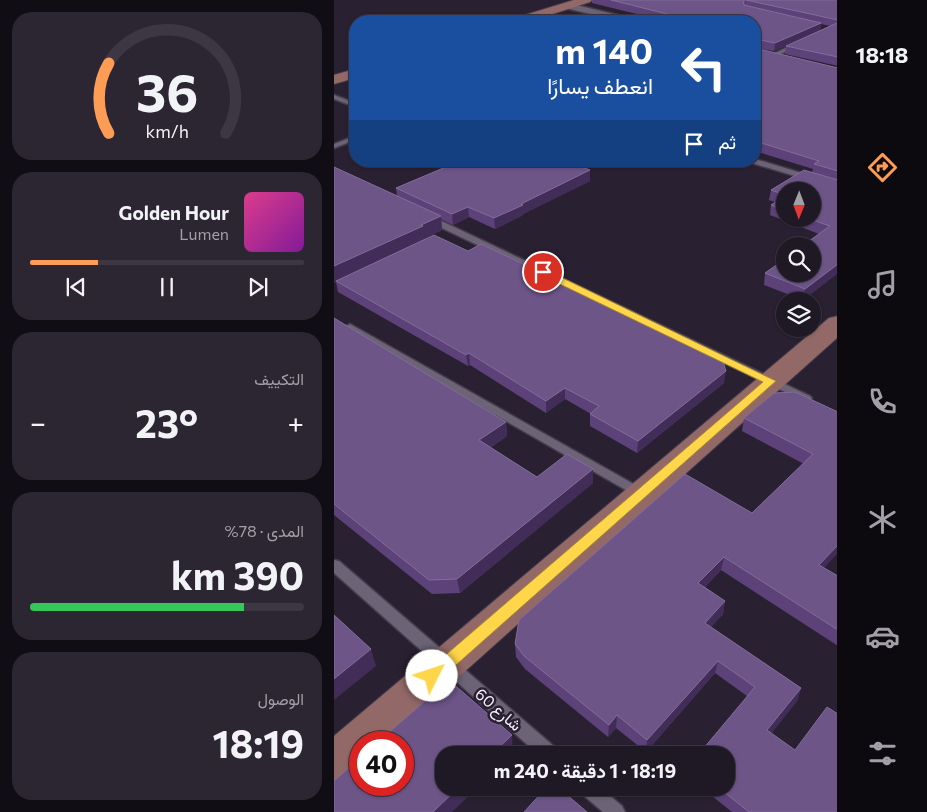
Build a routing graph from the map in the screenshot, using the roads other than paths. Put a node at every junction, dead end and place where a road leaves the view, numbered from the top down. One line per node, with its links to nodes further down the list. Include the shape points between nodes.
1 (586, 0): 2 (street)
2 (568, 6): 3 (street); 4 (street)
3 (539, 15)
4 (606, 15)
5 (805, 41): 6 (lane)
6 (768, 55): 7 (street)
7 (791, 61)
8 (349, 75): 9 (street)
9 (334, 80)
10 (334, 97): 11 (lane)
11 (349, 103)
12 (349, 140): 13 (lane)
13 (334, 146)
14 (761, 163): 15 (lane)
15 (837, 187)
16 (420, 214): 17 (lane)
17 (455, 230): 18 (lane); 21 (lane)
18 (440, 238)
19 (837, 323): 21 (street)
20 (350, 327): 23 (lane)
21 (771, 381): 22 (lane); 23 (street)
22 (821, 405)
23 (642, 494): 25 (street)
24 (334, 565): 25 (lane, شارع 60)
25 (446, 664): 26 (lane, شارع 60); 27 (street)
26 (541, 746)
27 (334, 762)
28 (597, 796): 29 (lane)
29 (616, 812)

